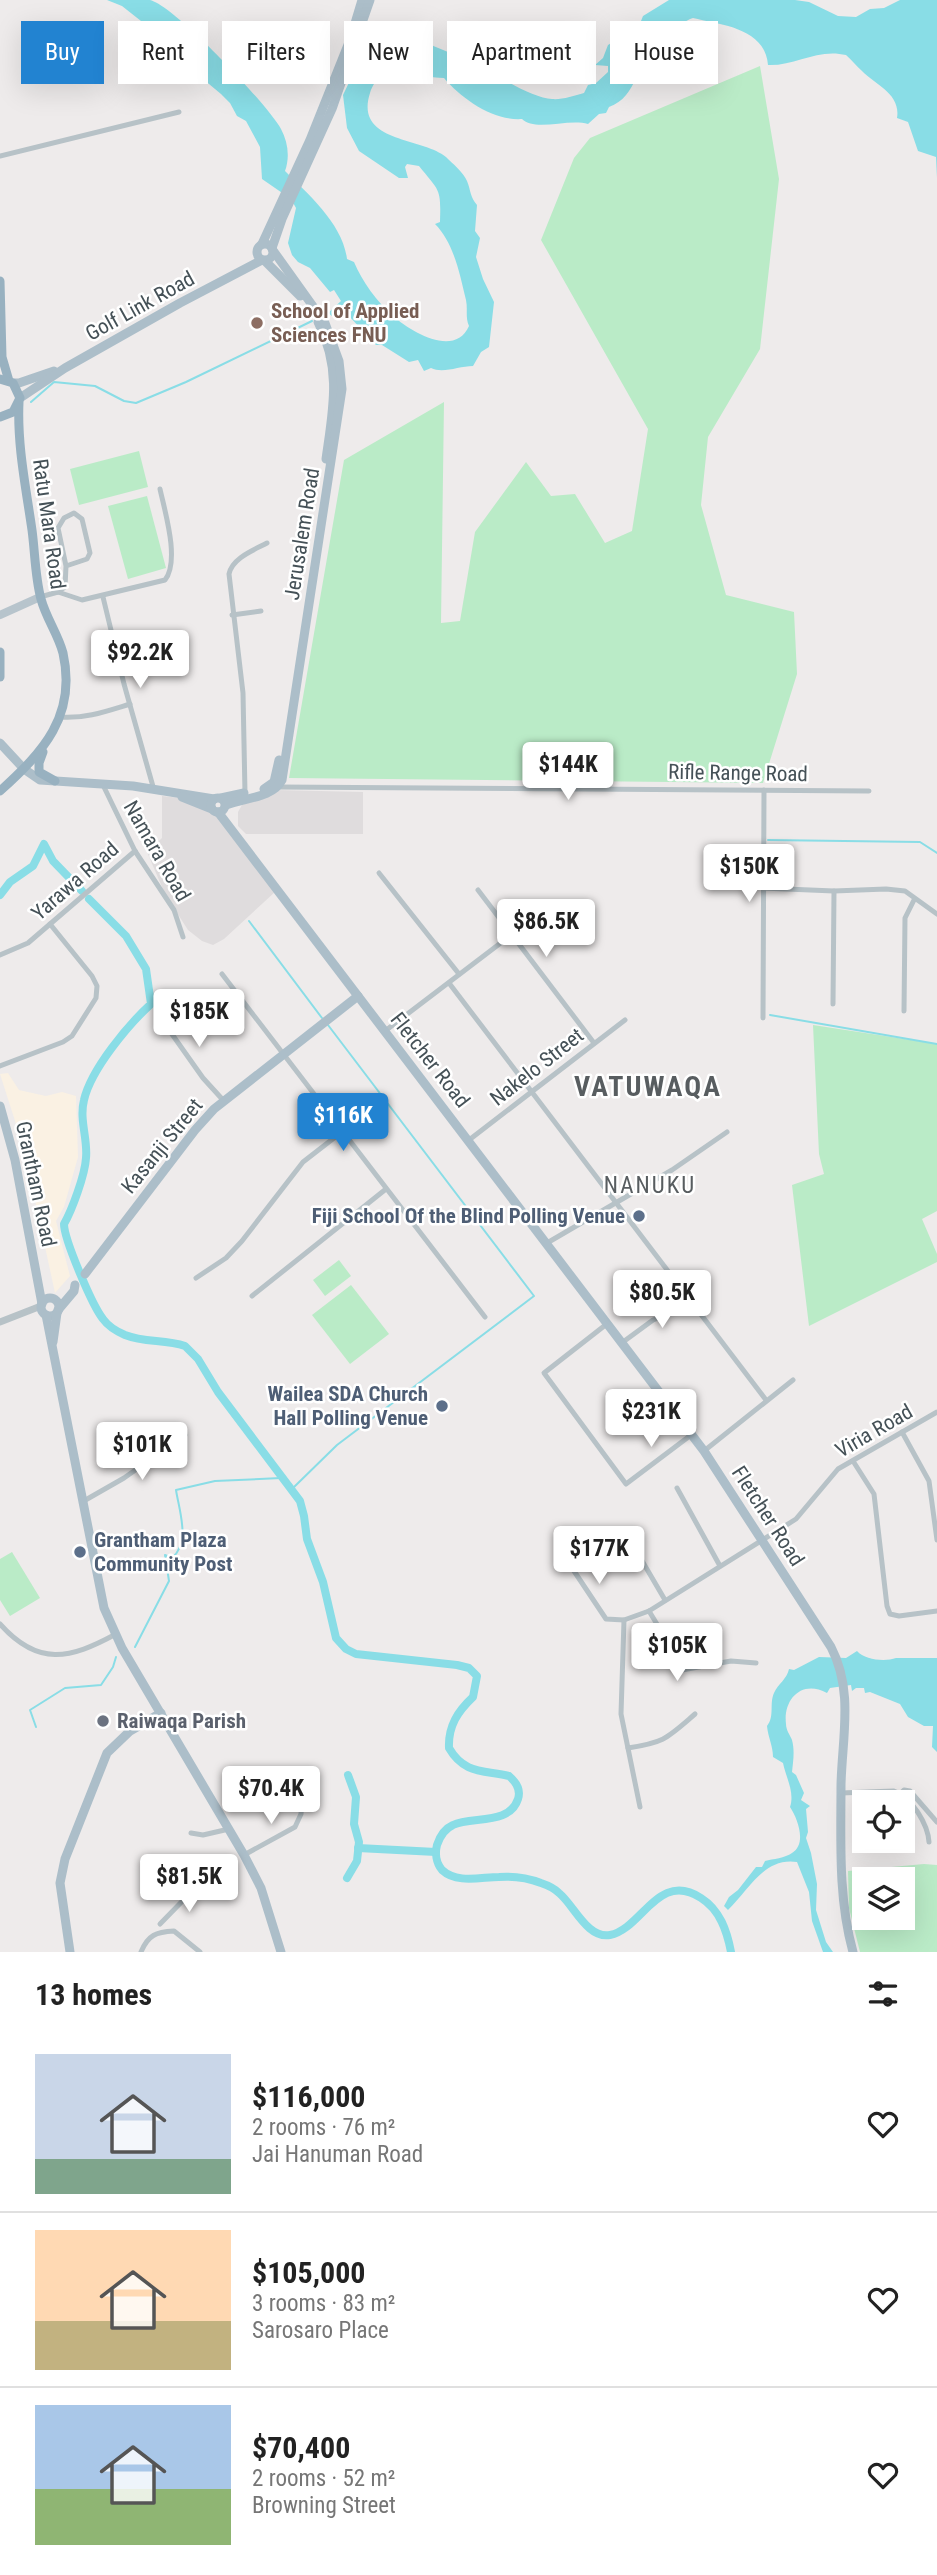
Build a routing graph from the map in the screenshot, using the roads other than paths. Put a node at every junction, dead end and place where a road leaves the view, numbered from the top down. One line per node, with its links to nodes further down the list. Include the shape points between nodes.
1 (362, 0): 3 (main road)
2 (370, 0): 4 (main road)
3 (356, 21)
4 (362, 21)
5 (344, 65): 8 (main road)
6 (179, 112): 7 (street)
7 (0, 156)
8 (269, 247): 9 (main road, via 272,257); 9 (main road, via 257,249); 33 (main road, Jerusalem Road, via 325,323 340,361 342,388 282,780)
9 (261, 258): 11 (main road, Golf Link Road); 33 (main road, Jerusalem Road, via 293,288 320,325 335,384)
10 (0, 281): 12 (highway)
11 (65, 368): 12 (main road, Golf Link Road, via 19,383); 13 (main road, Golf Link Road)
12 (7, 381): 13 (highway)
13 (20, 400): 14 (highway, via 13,412); 19 (highway, Ratu Mara Road, via 20,441)
14 (0, 416)
15 (160, 489): 20 (street, via 171,546 168,577)
16 (267, 543): 23 (street, via 229,568)
17 (66, 566): 17 (street, via 58,528 75,513 82,519 90,553 87,559); 18 (street, via 65,587)
18 (58, 592): 19 (street); 20 (street, via 77,600)
19 (40, 597): 22 (main road); 27 (highway, Ratu Mara Road, via 65,667)
20 (103, 597): 26 (street)
21 (261, 611): 23 (street)
22 (0, 614)
23 (232, 615): 38 (street, via 243,694)
24 (0, 652): 25 (highway)
25 (0, 677)
26 (130, 704): 27 (street, via 95,715); 34 (street)
27 (60, 717): 28 (highway, Ratu Mara Road)
28 (49, 741): 30 (highway, Ratu Mara Road); 31 (highway, via 38,770)
29 (0, 743): 30 (main road)
30 (24, 769): 31 (main road, via 40,780); 36 (highway, Ratu Mara Road)
31 (55, 781): 32 (main road)
32 (102, 783): 34 (main road); 42 (street, Namara Road)
33 (274, 786): 35 (street, Rifle Range Road); 38 (main road); 39 (main road)
34 (154, 790): 40 (main road)
35 (764, 790): 37 (street, Rifle Range Road); 44 (street)
36 (0, 791)
37 (869, 791)
38 (245, 793): 40 (main road)
39 (259, 795): 40 (main road); 41 (main road, via 231,809)
40 (219, 805): 41 (main road, Fletcher Road)
41 (230, 827): 57 (main road, Fletcher Road)
42 (135, 851): 50 (street, Yarawa Road); 52 (street, Namara Road, via 174,911)
43 (379, 873): 55 (street)
44 (762, 888): 46 (street); 61 (street)
45 (478, 890): 51 (street)
46 (834, 891): 47 (street, via 905,891); 58 (street)
47 (914, 900): 49 (street); 59 (street, via 905,918)
48 (544, 910): 51 (street)
49 (937, 914)
50 (50, 924): 53 (street, Yarawa Road, via 28,943); 66 (street, via 92,976 96,998 70,1038)
51 (511, 934): 55 (street); 64 (street)
52 (183, 937)
53 (0, 955)
54 (222, 974): 65 (street)
55 (459, 974): 56 (street)
56 (449, 982): 63 (street); 67 (street)
57 (358, 996): 63 (main road, Fletcher Road); 65 (main road, Kasanji Street)
58 (833, 1004)
59 (904, 1011)
60 (157, 1013): 68 (street)
61 (763, 1018)
62 (625, 1020): 64 (street, Nakelo Street)
63 (385, 1031): 72 (main road, Fletcher Road)
64 (594, 1043): 67 (street, Nakelo Street)
65 (282, 1054): 68 (main road, Kasanji Street); 70 (street)
66 (0, 1066)
67 (532, 1092): 72 (street, Nakelo Street); 74 (street)
68 (223, 1100): 80 (main road, Kasanji Street)
69 (0, 1106): 76 (main road, Grantham Road)
70 (343, 1131): 73 (street); 77 (street, via 303,1162 226,1258)
71 (727, 1132): 74 (street)
72 (469, 1140): 75 (main road, Fletcher Road)
73 (386, 1189): 78 (street); 82 (street)
74 (617, 1201): 75 (street); 79 (street)
75 (547, 1243): 84 (main road, Fletcher Road)
76 (37, 1271): 80 (main road, Grantham Road); 81 (main road, Grantham Road)
77 (196, 1278)
78 (252, 1296)
79 (695, 1304): 85 (street, via 653,1320); 88 (street)
80 (56, 1306): 81 (main road, via 53,1315); 81 (main road, via 47,1299); 86 (main road, Grantham Road)
81 (43, 1310): 83 (street); 86 (main road, Grantham Road)
82 (485, 1317)
83 (0, 1322)
84 (608, 1323): 85 (main road, Fletcher Road); 92 (street, via 544,1373 626,1483)
85 (623, 1342): 92 (main road, Fletcher Road)
86 (52, 1351): 96 (main road, Grantham Road)
87 (793, 1380): 88 (street)
88 (766, 1400): 93 (street)
89 (937, 1412): 90 (street, Viria Road)
90 (902, 1432): 94 (street, Viria Road); 99 (street, via 929,1481)
91 (185, 1435): 96 (street)
92 (691, 1435): 93 (main road, Fletcher Road)
93 (704, 1451): 98 (main road, Fletcher Road)
94 (853, 1461): 98 (street, Viria Road, via 832,1476 801,1516); 104 (street, via 874,1494 890,1614)
95 (677, 1488): 101 (street)
96 (82, 1502): 107 (main road, Grantham Road, via 101,1595)
97 (624, 1530): 102 (street)
98 (763, 1541): 101 (street, Viria Road); 112 (main road, Fletcher Road, via 838,1663 845,1692)
99 (937, 1541)
100 (568, 1562): 105 (street, via 604,1617)
101 (720, 1566): 102 (street, Viria Road)
102 (665, 1600): 103 (street, Viria Road)
103 (649, 1611): 105 (street, Viria Road); 108 (street, via 675,1654 677,1669 731,1661)
104 (937, 1611)
105 (624, 1620): 111 (street, via 621,1714)
106 (1, 1627): 107 (street, via 26,1648 61,1656)
107 (116, 1634): 109 (main road, Grantham Road)
108 (756, 1663)
109 (161, 1713): 119 (main road, Grantham Road); 125 (main road, via 130,1731 107,1753 70,1848 60,1883)
110 (695, 1714): 111 (street, via 659,1743)
111 (628, 1748): 116 (street)
112 (841, 1793): 113 (street); 129 (main road, Fletcher Road, via 843,1901)
113 (852, 1793)
114 (915, 1797): 118 (street)
115 (302, 1800): 122 (street, via 295,1827)
116 (640, 1807)
117 (915, 1811): 121 (street, via 927,1827)
118 (937, 1822)
119 (229, 1829): 120 (street); 122 (main road, Grantham Road)
120 (191, 1833)
121 (929, 1842)
122 (244, 1854): 128 (main road, Grantham Road, via 261,1888)
123 (199, 1884): 124 (street)
124 (160, 1924)
125 (69, 1952)
126 (141, 1952): 127 (street, via 150,1936 174,1931)
127 (200, 1952)
128 (281, 1952)
129 (853, 1952)

